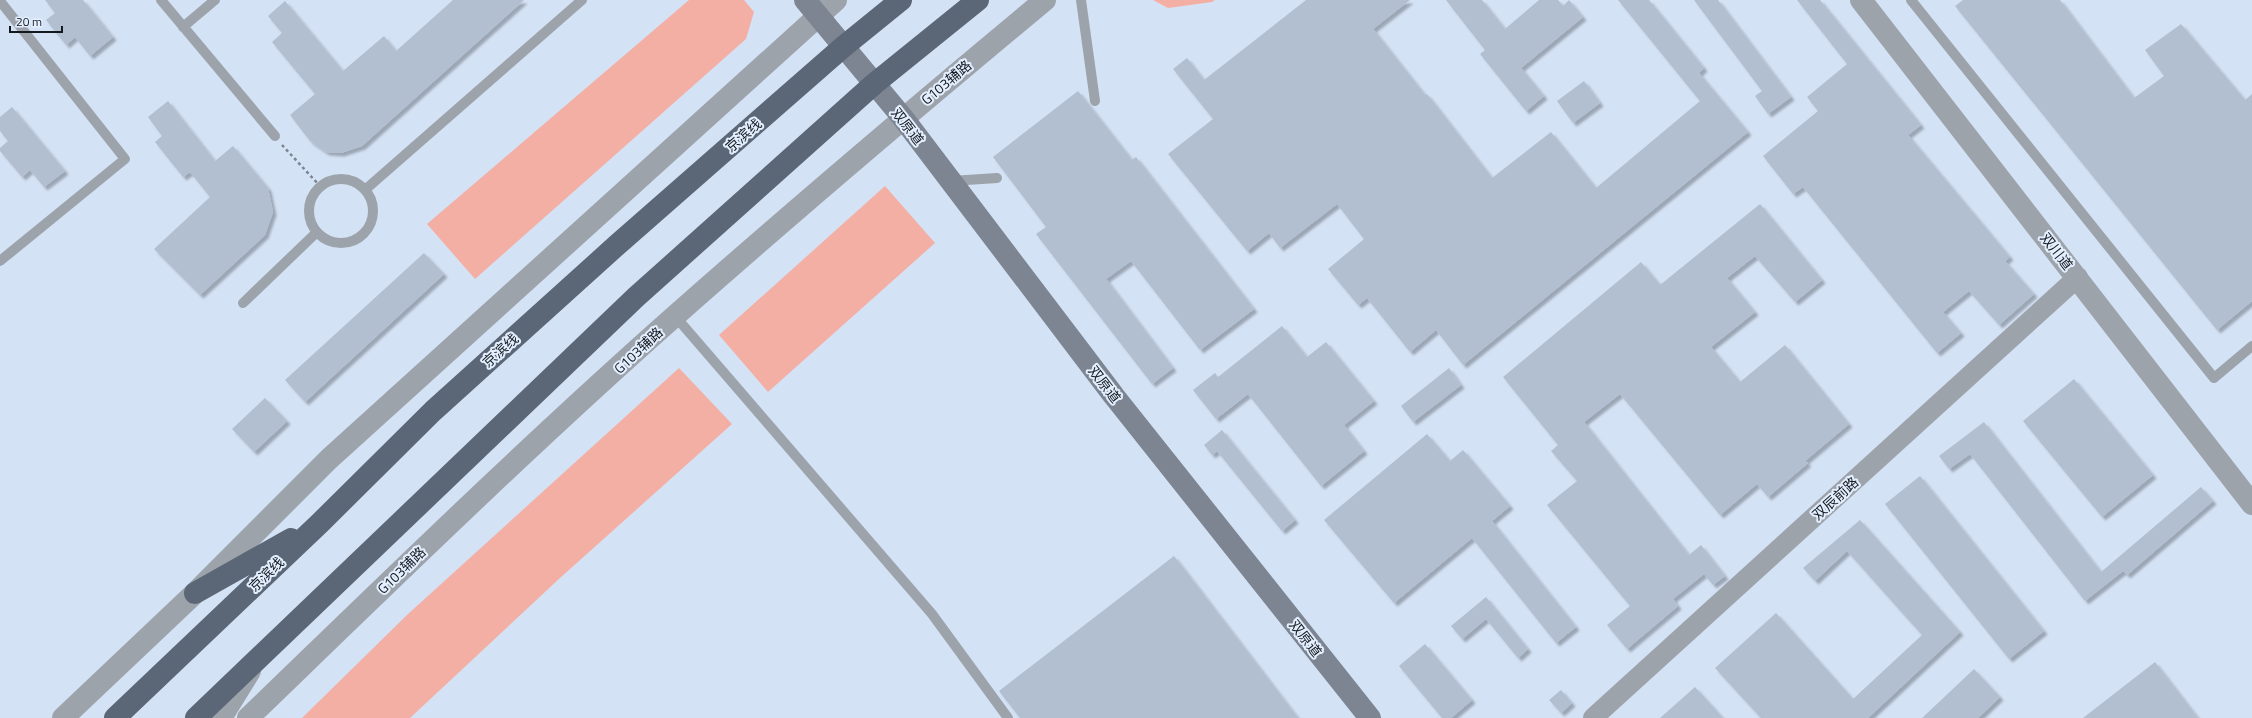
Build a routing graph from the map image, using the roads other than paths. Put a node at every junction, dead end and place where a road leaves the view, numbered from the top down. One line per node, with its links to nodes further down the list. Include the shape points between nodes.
1 (161, 0): 13 (lane)
2 (215, 0): 13 (lane)
3 (582, 0): 21 (lane)
4 (836, 0): 12 (street)
5 (901, 0): 14 (highway, 京滨线)
6 (978, 0): 15 (highway)
7 (1045, 0): 17 (street, G103辅路)
8 (1081, 0): 16 (lane)
9 (1861, 0): 24 (street, 双川道)
10 (1911, 0): 27 (lane, via 2214,378)
11 (0, 1): 23 (lane, via 125,159)
12 (811, 8): 14 (main road, 双原道); 30 (street, via 329,459)
13 (183, 27): 18 (lane)
14 (843, 47): 15 (main road, 双原道); 29 (highway, 京滨线, via 438,406)
15 (874, 84): 17 (main road, 双原道); 31 (highway, via 630,303)
16 (1095, 101)
17 (903, 118): 20 (main road, 双原道); 26 (street, G103辅路)
18 (275, 136)
19 (997, 178): 20 (lane)
20 (951, 181): 38 (main road, 双原道, via 1114,396)
21 (366, 189): 22 (lane, via 349,179 329,181 320,186 310,203 310,218); 22 (lane, via 372,199 374,210 372,221 366,231 348,243 336,243)
22 (317, 232): 25 (lane)
23 (0, 261)
24 (2078, 277): 28 (street, 双川道); 39 (street, 双辰前路)
25 (243, 303)
26 (675, 316): 36 (street, G103辅路, via 471,503); 37 (lane, via 932,614)
27 (2252, 346)
28 (2252, 504)
29 (320, 523): 30 (highway); 33 (highway, 京滨线)
30 (195, 593): 32 (street)
31 (258, 658): 34 (highway); 35 (street)
32 (63, 718)
33 (115, 718)
34 (196, 718)
35 (221, 718)
36 (248, 718)
37 (1008, 718)
38 (1370, 718)
39 (1593, 718)

